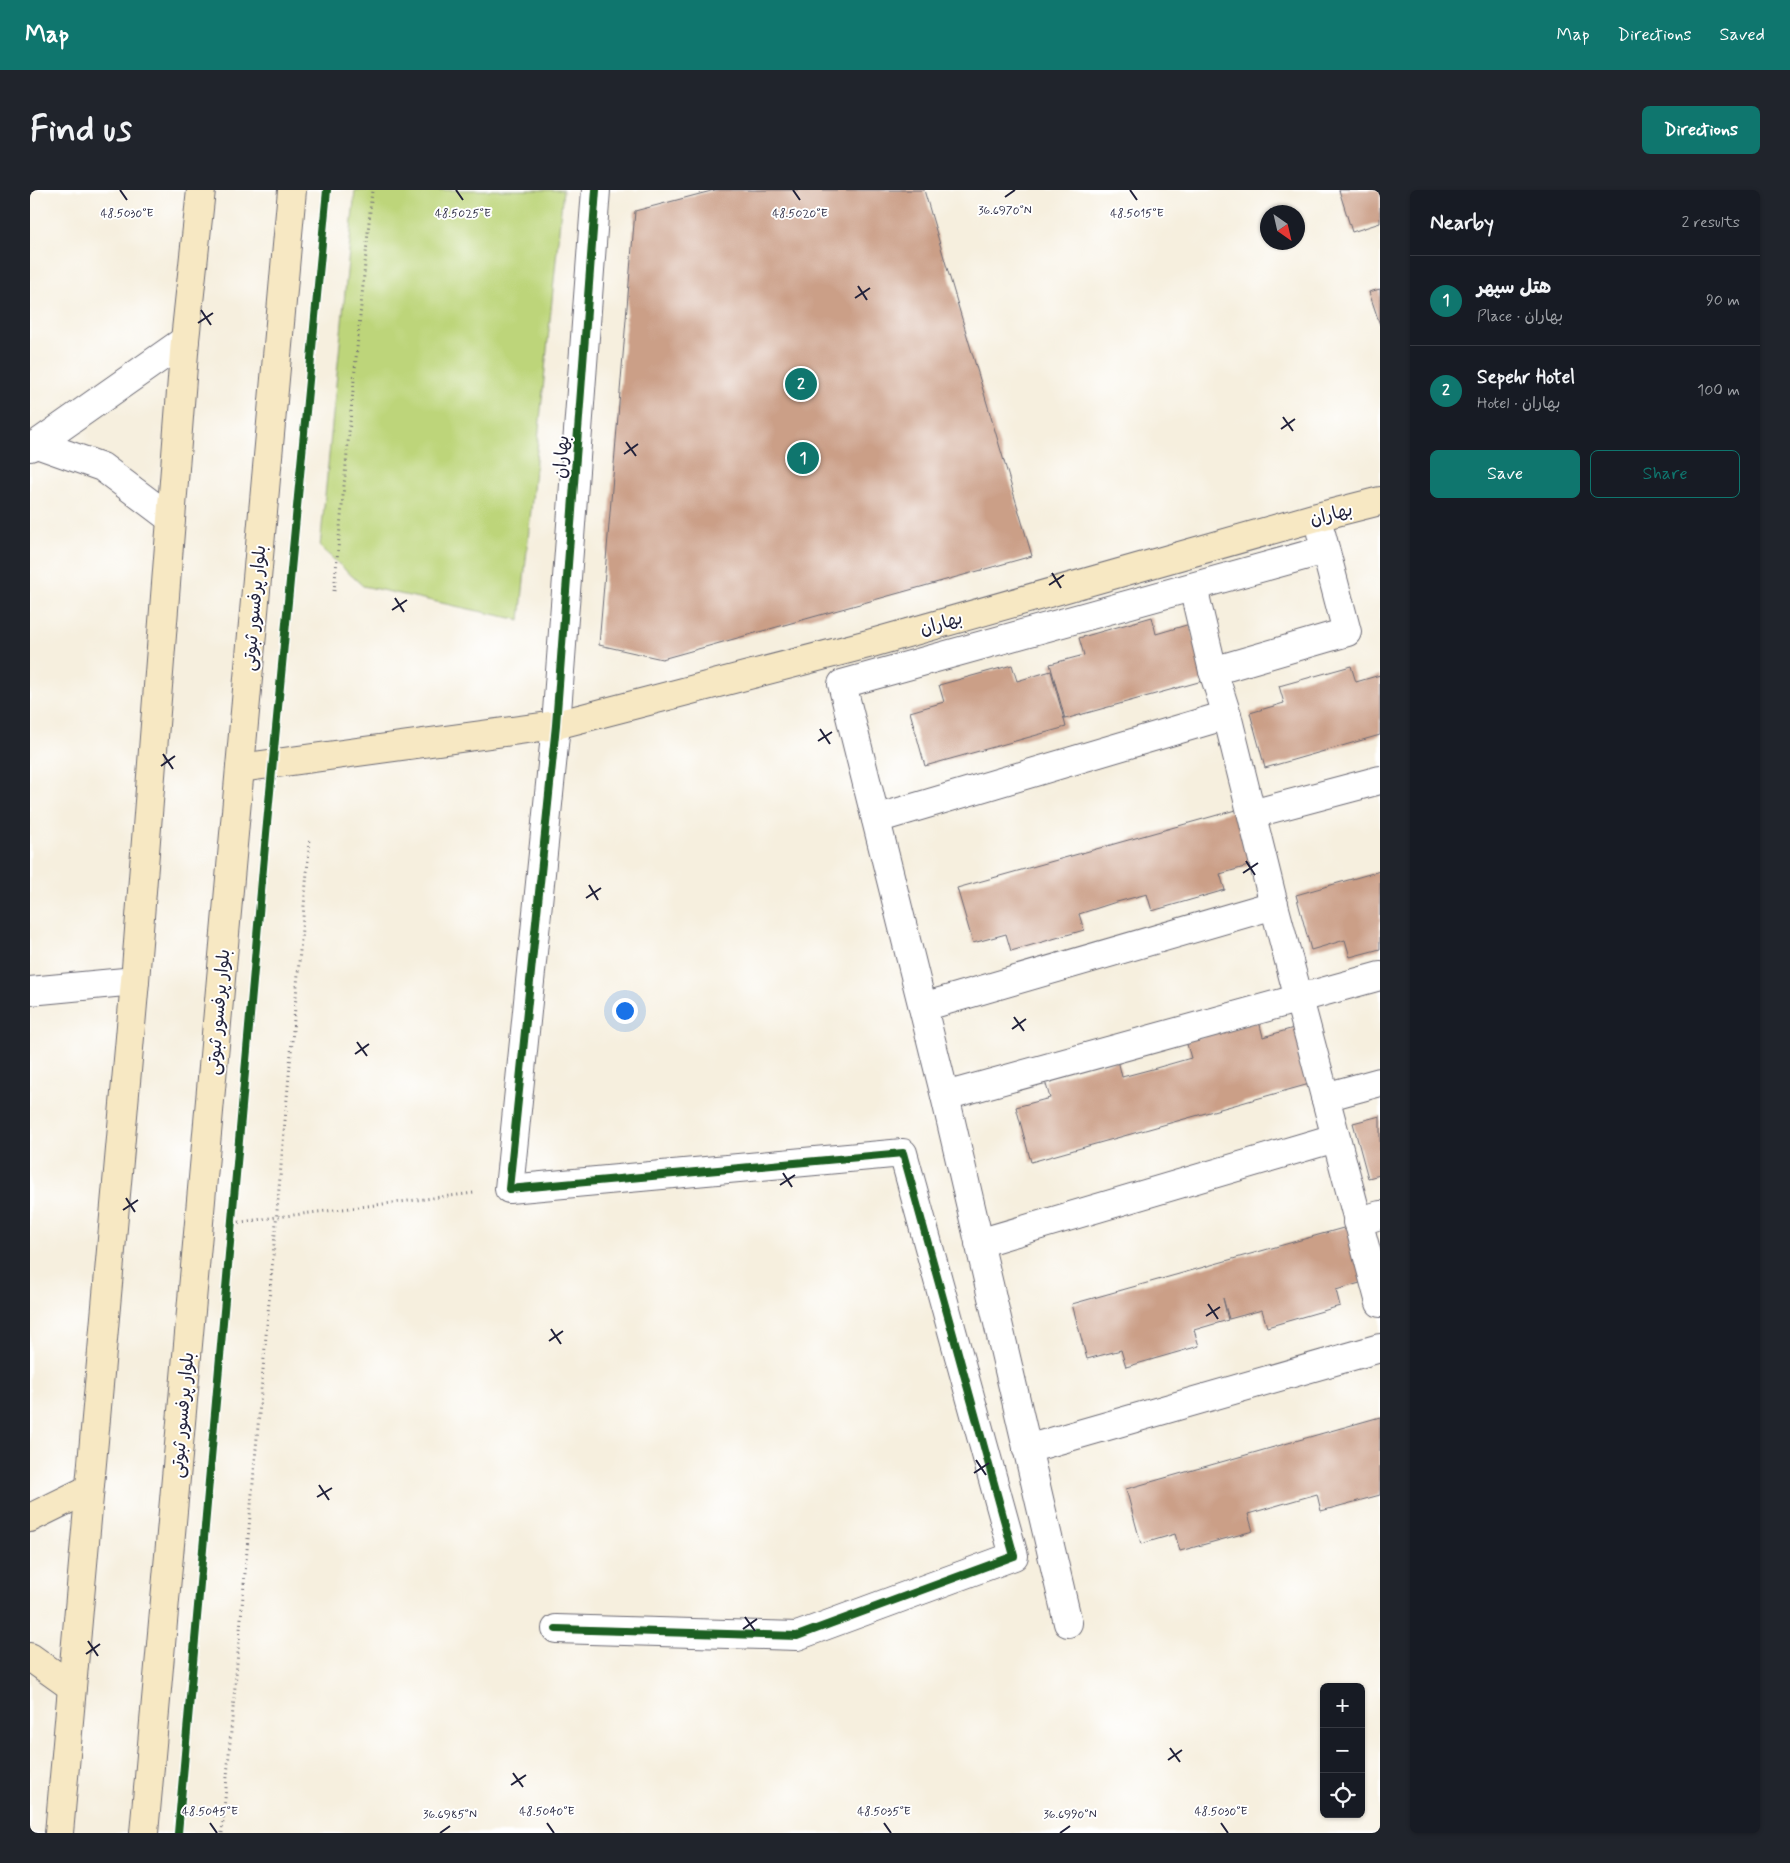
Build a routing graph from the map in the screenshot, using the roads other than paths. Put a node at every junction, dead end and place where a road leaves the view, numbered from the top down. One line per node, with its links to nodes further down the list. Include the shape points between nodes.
1 (201, 190): 4 (main road)
2 (292, 190): 14 (main road, بلوار پرفسور ثبوتی)
3 (596, 190): 13 (street, بهاران)
4 (184, 340): 5 (street); 8 (main road)
5 (34, 445): 8 (street, via 102,467)
6 (1380, 501): 7 (main road, بهاران)
7 (1317, 517): 9 (street); 13 (main road, بهاران, via 872,643)
8 (171, 519): 20 (main road)
9 (1325, 550): 10 (street); 11 (street, via 1347,632)
10 (1194, 587): 11 (street); 17 (street, via 842,684)
11 (1213, 671): 12 (street)
12 (1227, 714): 16 (street); 17 (street)
13 (556, 725): 14 (main road); 36 (street, via 509,1189 903,1152 1014,1556 797,1636)
14 (240, 768): 40 (main road, بلوار پرفسور ثبوتی)
15 (1380, 780): 16 (street)
16 (1252, 814): 18 (street)
17 (876, 820): 23 (street)
18 (1274, 905): 22 (street); 23 (street)
19 (1380, 976): 22 (street)
20 (136, 981): 21 (street); 33 (main road)
21 (30, 991)
22 (1299, 998): 25 (street); 26 (street)
23 (923, 1007): 25 (street)
24 (1380, 1082): 26 (street)
25 (945, 1096): 29 (street)
26 (1325, 1097): 27 (street)
27 (1335, 1138): 28 (street); 29 (street)
28 (1369, 1218): 30 (street)
29 (979, 1242): 32 (street)
30 (1380, 1303)
31 (1380, 1348): 32 (street)
32 (1027, 1449): 35 (street)
33 (89, 1489): 34 (main road); 38 (main road)
34 (30, 1518)
35 (1068, 1623)
36 (556, 1629)
37 (30, 1657): 38 (main road)
38 (72, 1687): 39 (main road)
39 (59, 1833)
40 (144, 1833)

